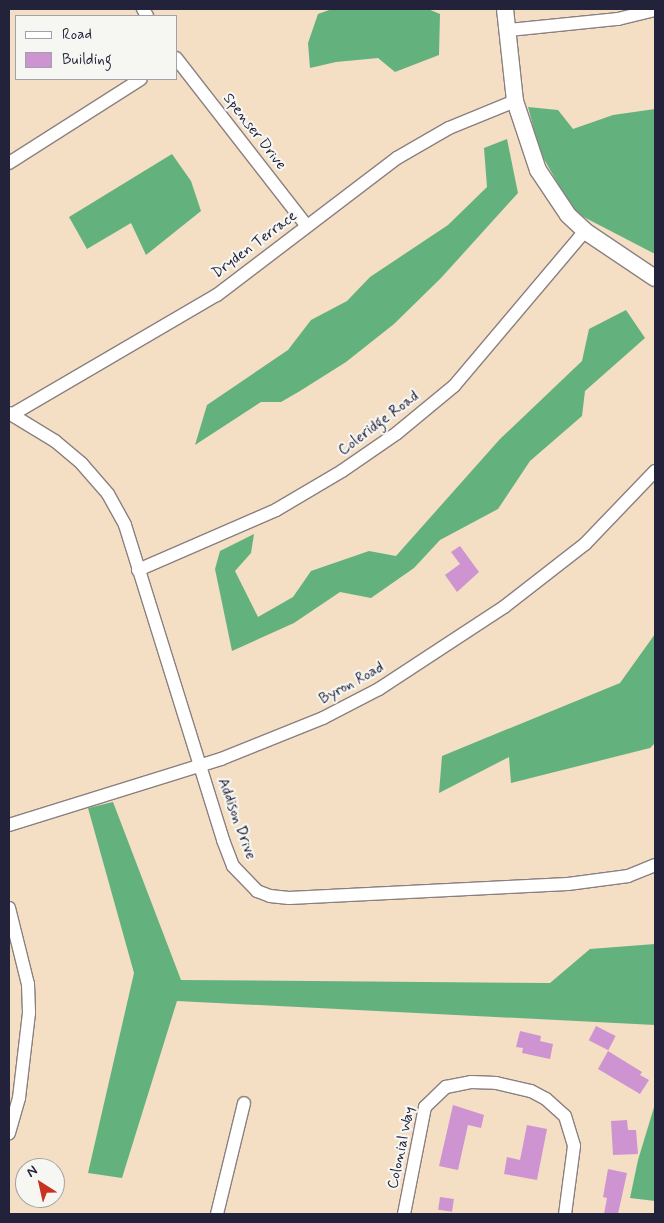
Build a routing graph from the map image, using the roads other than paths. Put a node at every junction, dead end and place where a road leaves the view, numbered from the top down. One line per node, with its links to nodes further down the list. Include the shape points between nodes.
1 (505, 9): 3 (street)
2 (655, 10): 3 (street, via 618,19)
3 (508, 30): 6 (street)
4 (178, 61): 8 (street, Spenser Drive)
5 (139, 80): 7 (street)
6 (515, 101): 8 (street, Dryden Terrace, via 449,128 414,147); 9 (street, via 538,170 568,215)
7 (9, 163)
8 (307, 226): 11 (street, Dryden Terrace, via 217,295)
9 (585, 231): 10 (street); 13 (street, Coleridge Road, via 454,386 397,433 342,471 276,510)
10 (655, 278)
11 (11, 413): 13 (street, Addison Drive, via 82,464 108,494 125,525)
12 (655, 471): 14 (street, Byron Road, via 584,544 504,607 426,659 379,689 323,718)
13 (138, 570): 14 (street, Addison Drive)
14 (199, 766): 15 (street, Byron Road); 16 (street, Addison Drive, via 233,866 245,882 270,896 289,898 568,884 628,876)
15 (9, 825)
16 (655, 865)
17 (9, 908): 19 (street, via 28,984 29,1013 20,1098)
18 (244, 1103): 20 (street)
19 (9, 1134)
20 (217, 1214)
21 (404, 1214): 22 (street, Colonial Way, via 425,1107 446,1088 471,1082 496,1083 531,1091 546,1099 564,1116 574,1146)
22 (565, 1214)

